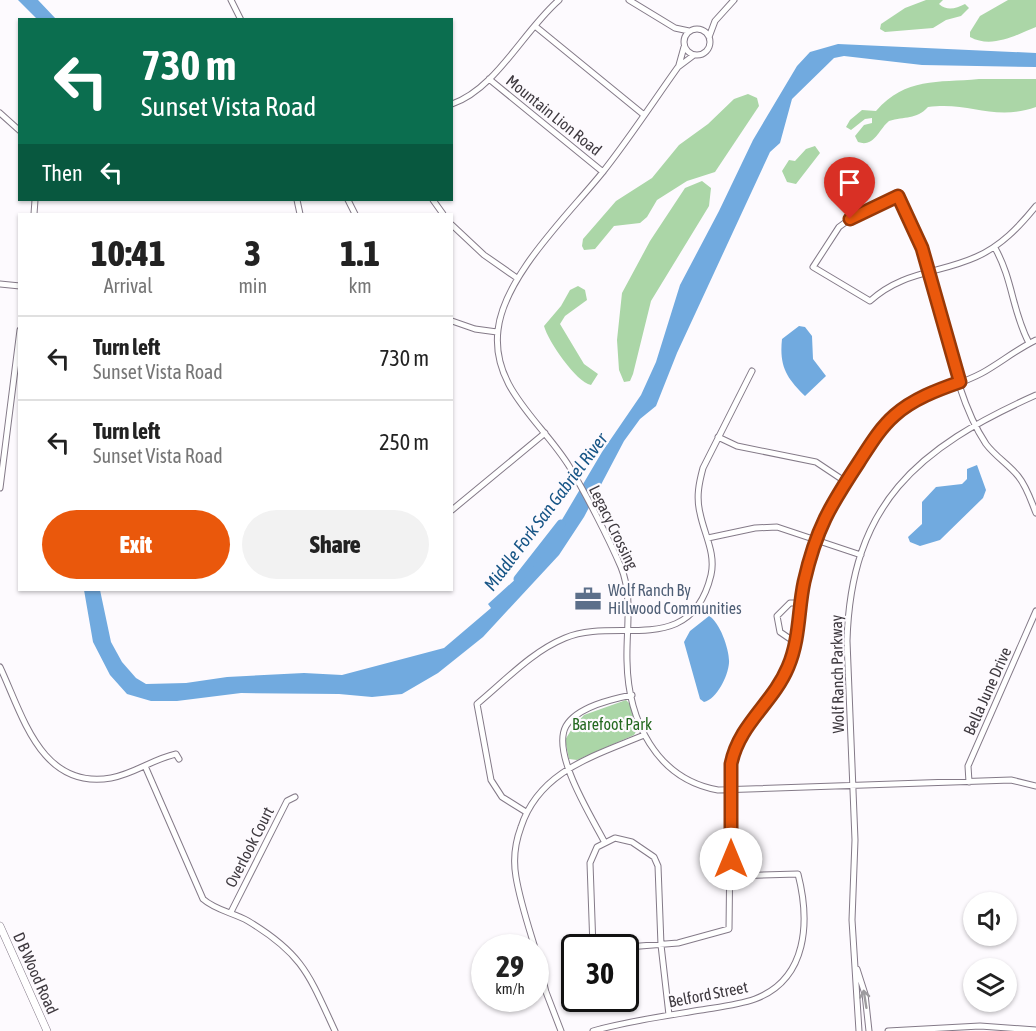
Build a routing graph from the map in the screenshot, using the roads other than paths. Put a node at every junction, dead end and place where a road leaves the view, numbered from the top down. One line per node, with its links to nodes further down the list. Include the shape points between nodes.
1 (231, 0): 5 (street)
2 (559, 0): 7 (street)
3 (629, 0): 8 (street)
4 (735, 0): 6 (street)
5 (240, 18)
6 (715, 21): 9 (street); 11 (street)
7 (535, 26): 15 (street); 18 (street)
8 (675, 28): 10 (street); 12 (street)
9 (699, 29): 10 (street); 11 (street)
10 (689, 31): 12 (street, Legacy Crossing)
11 (709, 37): 13 (street, Legacy Crossing, via 706,52)
12 (684, 44): 13 (street); 14 (street, Legacy Crossing)
13 (694, 55): 14 (street, Legacy Crossing)
14 (678, 67): 18 (street, Legacy Crossing)
15 (489, 79): 16 (street); 20 (street, Mountain Lion Road)
16 (453, 104)
17 (0, 113): 19 (street)
18 (644, 115): 20 (street, Legacy Crossing)
19 (18, 129)
20 (603, 172): 25 (street, Legacy Crossing)
21 (1036, 206): 23 (street)
22 (453, 226): 25 (street)
23 (994, 248): 24 (street, via 975,258); 31 (street, via 1009,276 1018,323)
24 (928, 271): 24 (street, via 885,287 870,301 813,267 839,227 898,196); 34 (street)
25 (517, 278): 29 (street, Legacy Crossing)
26 (0, 284): 27 (street)
27 (18, 286)
28 (453, 321): 29 (street)
29 (497, 332): 37 (street, Legacy Crossing, via 501,364 511,391)
30 (1036, 340): 31 (street)
31 (1029, 343): 34 (street)
32 (18, 346): 40 (street)
33 (752, 371): 38 (street)
34 (960, 382): 36 (street); 39 (street, via 922,397 895,414 875,436)
35 (1036, 395): 36 (street, Wolf Ranch Parkway)
36 (976, 423): 42 (street, via 987,445 1025,485); 45 (street, Wolf Ranch Parkway, via 910,473 886,503)
37 (545, 433): 41 (street); 48 (street, Legacy Crossing, via 575,476 626,582)
38 (718, 437): 39 (street, via 737,446 816,462); 43 (street, via 698,483 700,513)
39 (846, 482): 44 (street)
40 (0, 488)
41 (453, 509)
42 (1036, 513)
43 (708, 538): 44 (street, via 766,526); 48 (street, via 711,574 694,609 673,625)
44 (815, 539): 45 (street); 46 (street)
45 (861, 555): 57 (street, Wolf Ranch Parkway, via 848,616)
46 (801, 603): 49 (street); 49 (street, via 790,603 777,616 780,632)
47 (1036, 612): 56 (street, Bella June Drive, via 968,766)
48 (627, 632): 51 (street, Legacy Crossing); 61 (street, via 566,637 543,649 477,704 491,780 502,797)
49 (796, 644): 59 (street, via 780,682 741,733 731,764)
50 (0, 667): 54 (street, via 38,748 58,768 94,779 113,778)
51 (632, 695): 52 (street, Legacy Crossing); 55 (street, via 580,713 567,725 562,746)
52 (644, 735): 55 (street); 59 (street, Legacy Crossing, via 652,751 676,775 708,789)
53 (179, 759): 54 (street, via 176,754)
54 (144, 765): 64 (street, via 198,889 207,902)
55 (569, 767): 61 (street, via 545,786); 62 (street)
56 (969, 782): 57 (street, Legacy Crossing); 58 (street, Legacy Crossing, via 1011,780)
57 (854, 786): 59 (street, Legacy Crossing); 70 (street, Wolf Ranch Parkway, via 852,920)
58 (1036, 786)
59 (731, 791): 63 (street)
60 (295, 797): 64 (street, Overlook Court, via 287,801)
61 (526, 812): 66 (street, via 515,848 515,864)
62 (604, 841): 67 (street, via 594,851 590,863); 68 (street, via 623,839 654,858 659,870)
63 (731, 876): 68 (street, via 729,929); 72 (street, Belford Street, via 798,874 803,892 804,939 794,967 772,990 744,1002)
64 (231, 912): 75 (street, via 295,955)
65 (0, 927): 74 (main road, D B Wood Road)
66 (531, 934)
67 (593, 934)
68 (661, 945): 69 (street); 72 (street)
69 (639, 946)
70 (857, 968): 78 (street, Wolf Ranch Parkway); 79 (street, Wolf Ranch Parkway, one-way to 70)
71 (549, 994): 76 (street)
72 (669, 1015): 77 (street, Belford Street)
73 (1036, 1030): 80 (street, via 980,1026)
74 (47, 1031)
75 (335, 1031)
76 (561, 1031)
77 (592, 1031)
78 (860, 1031)
79 (869, 1031)
80 (888, 1031)

